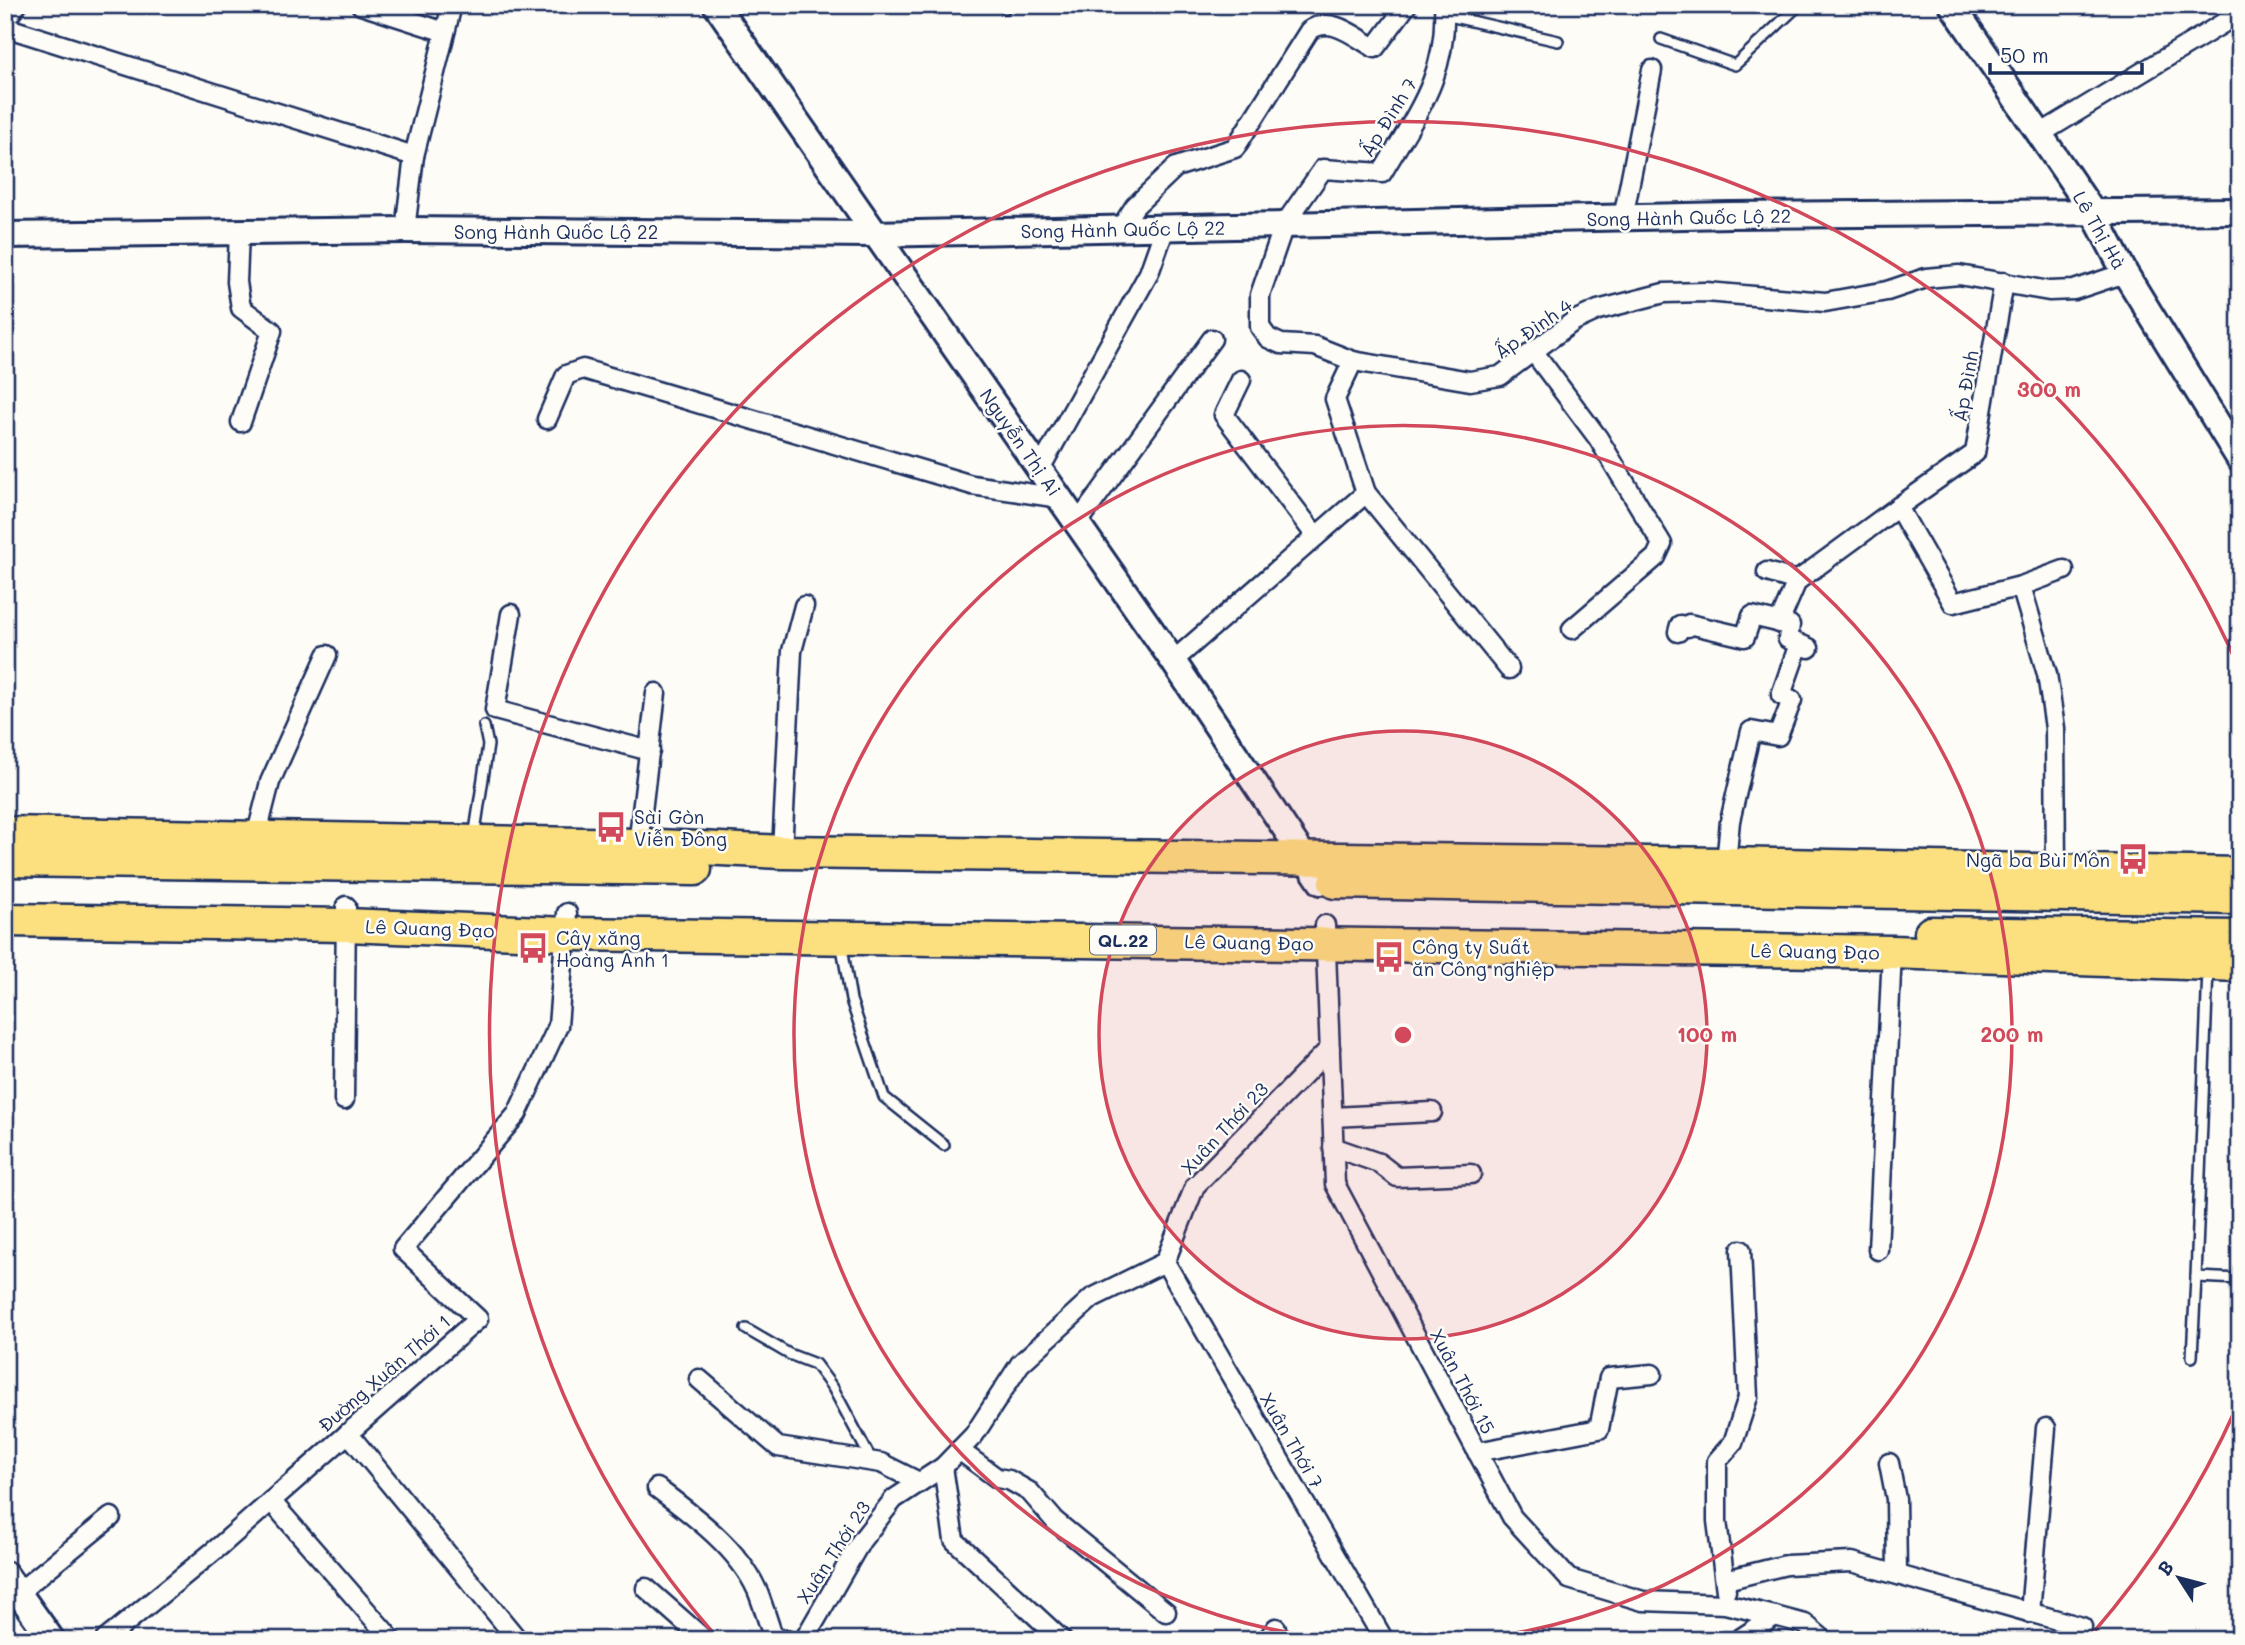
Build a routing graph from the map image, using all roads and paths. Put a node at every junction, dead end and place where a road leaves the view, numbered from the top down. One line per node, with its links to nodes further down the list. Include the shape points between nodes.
1 (17, 5): 10 (street)
2 (361, 5): 12 (street)
3 (452, 5): 12 (street)
4 (716, 5): 26 (street, Nguyễn Thị Ai)
5 (1407, 5): 23 (street, via 1375,48 1329,23 1318,24 1235,148 1176,167 1135,206)
6 (1799, 5): 13 (lane, via 1735,65)
7 (1952, 5): 16 (street, Lê Thị Hà)
8 (1444, 10): 14 (lane); 21 (street, Ấp Đình 7, via 1446,36 1436,80 1382,173 1323,169)
9 (2240, 13): 16 (street)
10 (5, 20)
11 (5, 27): 17 (street)
12 (445, 32): 17 (street)
13 (1661, 39)
14 (1559, 41)
15 (1652, 69): 20 (street)
16 (2040, 134): 19 (street, Lê Thị Hà)
17 (414, 156): 24 (street)
18 (2240, 211): 19 (street, Song Hành Quốc Lộ 22)
19 (2094, 214): 20 (street, Song Hành Quốc Lộ 22); 28 (street, Lê Thị Hà)
20 (1623, 218): 21 (street, Song Hành Quốc Lộ 22)
21 (1284, 225): 22 (street, Song Hành Quốc Lộ 22); 32 (street, Ấp Đình 4, via 1260,295 1260,327 1268,338 1281,344 1315,346)
22 (1165, 228): 23 (street, Song Hành Quốc Lộ 22); 37 (street, via 1149,273)
23 (1120, 229): 26 (street, Song Hành Quốc Lộ 22)
24 (405, 230): 25 (street, Song Hành Quốc Lộ 22); 26 (street, Song Hành Quốc Lộ 22)
25 (239, 232): 27 (street, Song Hành Quốc Lộ 22); 35 (street, via 241,308 272,331)
26 (874, 234): 37 (street, Nguyễn Thị Ai)
27 (5, 235)
28 (2125, 273): 29 (street, Ấp Đình 4, via 2074,290 2049,291); 36 (street, Lê Thị Hà)
29 (2004, 282): 31 (street, Ấp Đình 4, via 1959,275 1926,278 1825,302 1664,293 1598,310 1574,321); 40 (street, Ấp Đình, via 1975,453)
30 (1212, 338): 41 (street)
31 (1533, 351): 32 (street, Ấp Đình 4, via 1500,376 1470,381); 50 (street, via 1598,438 1662,544 1656,557)
32 (1353, 361): 38 (street, via 1335,399)
33 (1241, 380): 42 (street, via 1224,415)
34 (547, 419): 39 (street, via 566,375 583,369 972,485)
35 (241, 422)
36 (2240, 460)
37 (1040, 469): 39 (street, Nguyễn Thị Ai)
38 (1366, 493): 42 (street); 54 (street)
39 (1060, 498): 41 (street, Nguyễn Thị Ai)
40 (1898, 507): 45 (street, Ấp Đình); 46 (street, via 1953,603)
41 (1077, 524): 53 (street, Nguyễn Thị Ai)
42 (1316, 536): 53 (street)
43 (2064, 570): 46 (street)
44 (1767, 572): 45 (street)
45 (1797, 581): 49 (street)
46 (2021, 586): 66 (street, via 2047,674 2055,728)
47 (804, 606): 61 (street, via 792,652)
48 (511, 614): 57 (street, via 495,710)
49 (1779, 622): 51 (street, via 1752,616 1745,637 1689,624 1680,625); 64 (street, via 1790,625 1788,639 1804,646 1781,695 1792,700 1778,736 1751,731 1730,821)
50 (1572, 629)
51 (1678, 632)
52 (327, 655): 60 (street, via 270,782)
53 (1173, 661): 65 (street, Nguyễn Thị Ai)
54 (1509, 669)
55 (656, 693): 57 (street)
56 (484, 726): 59 (lane, via 488,745)
57 (650, 751): 62 (street)
58 (5, 833): 60 (highway)
59 (473, 843): 60 (highway); 62 (highway)
60 (253, 849): 62 (highway); 63 (highway)
61 (782, 852): 62 (highway); 65 (highway)
62 (637, 856): 65 (highway)
63 (5, 860)
64 (1726, 864): 65 (highway); 66 (highway)
65 (1315, 871): 69 (highway)
66 (2056, 872): 67 (highway)
67 (2240, 874)
68 (5, 898): 70 (highway, Lê Quang Đạo / QL.22)
69 (2240, 898)
70 (346, 915): 71 (highway, Lê Quang Đạo / QL.22); 72 (highway, Lê Quang Đạo / QL.22); 80 (street)
71 (5, 920)
72 (568, 924): 73 (highway, Lê Quang Đạo / QL.22); 74 (highway, Lê Quang Đạo / QL.22); 96 (street, Đường Xuân Thới 1, via 558,1026 517,1114 402,1249 478,1320)
73 (1326, 934): 74 (highway, Lê Quang Đạo / QL.22); 75 (highway, Lê Quang Đạo / QL.22); 76 (highway, Lê Quang Đạo / QL.22); 79 (street, Xuân Thới 15)
74 (840, 936): 83 (lane, via 851,1000 884,1097)
75 (2240, 937)
76 (1892, 952): 77 (highway, Lê Quang Đạo / QL.22); 87 (street)
77 (2208, 964): 78 (highway, Lê Quang Đạo / QL.22); 89 (lane)
78 (2240, 965)
79 (1330, 1048): 82 (street, Xuân Thới 15); 88 (street, Xuân Thới 23, via 1195,1186)
80 (344, 1100)
81 (1432, 1112): 82 (street)
82 (1333, 1117): 84 (street, Xuân Thới 15)
83 (944, 1145)
84 (1334, 1147): 85 (street, via 1379,1163 1397,1177); 98 (street, Xuân Thới 15, via 1335,1184)
85 (1471, 1174)
86 (1741, 1250): 107 (street, via 1748,1397 1733,1443 1717,1461 1717,1521)
87 (1878, 1250)
88 (1165, 1262): 97 (street, Xuân Thới 23, via 1092,1298 1020,1364 974,1435); 123 (street, Xuân Thới 7)
89 (2196, 1277): 90 (lane); 92 (lane)
90 (2240, 1279)
91 (746, 1329): 99 (lane, via 815,1363)
92 (2192, 1357)
93 (1652, 1374): 98 (street, via 1609,1378 1600,1429)
94 (699, 1379): 99 (street, via 778,1447)
95 (2046, 1428): 112 (street)
96 (348, 1433): 104 (street, Đường Xuân Thới 1); 118 (street)
97 (959, 1450): 101 (street, Xuân Thới 23); 111 (street, via 997,1478 1030,1492 1055,1521)
98 (1478, 1452): 110 (street, Xuân Thới 15, via 1512,1517 1569,1579 1643,1601)
99 (873, 1462): 102 (street)
100 (1889, 1463): 106 (street)
101 (943, 1467): 102 (street, Xuân Thới 23); 122 (street, via 954,1539)
102 (919, 1482): 121 (street, Xuân Thới 23, via 894,1499 861,1541)
103 (657, 1488): 120 (street, via 694,1516 735,1558 756,1588 774,1637)
104 (271, 1501): 116 (street, Đường Xuân Thới 1); 117 (street)
105 (111, 1517): 108 (street)
106 (1897, 1573): 107 (street, via 1852,1562 1786,1565); 112 (street)
107 (1726, 1580): 110 (street)
108 (13, 1582): 115 (street)
109 (646, 1588): 119 (street)
110 (1725, 1605): 113 (street, Xuân Thới 15)
111 (1166, 1612)
112 (2030, 1613): 114 (street)
113 (1774, 1616): 124 (street); 125 (street, Xuân Thới 15, via 1805,1624)
114 (2082, 1627)
115 (48, 1638)
116 (105, 1640)
117 (392, 1640)
118 (518, 1640)
119 (705, 1640)
120 (786, 1640)
121 (804, 1640)
122 (1062, 1640)
123 (1384, 1640)
124 (1738, 1640)
125 (1824, 1640)

